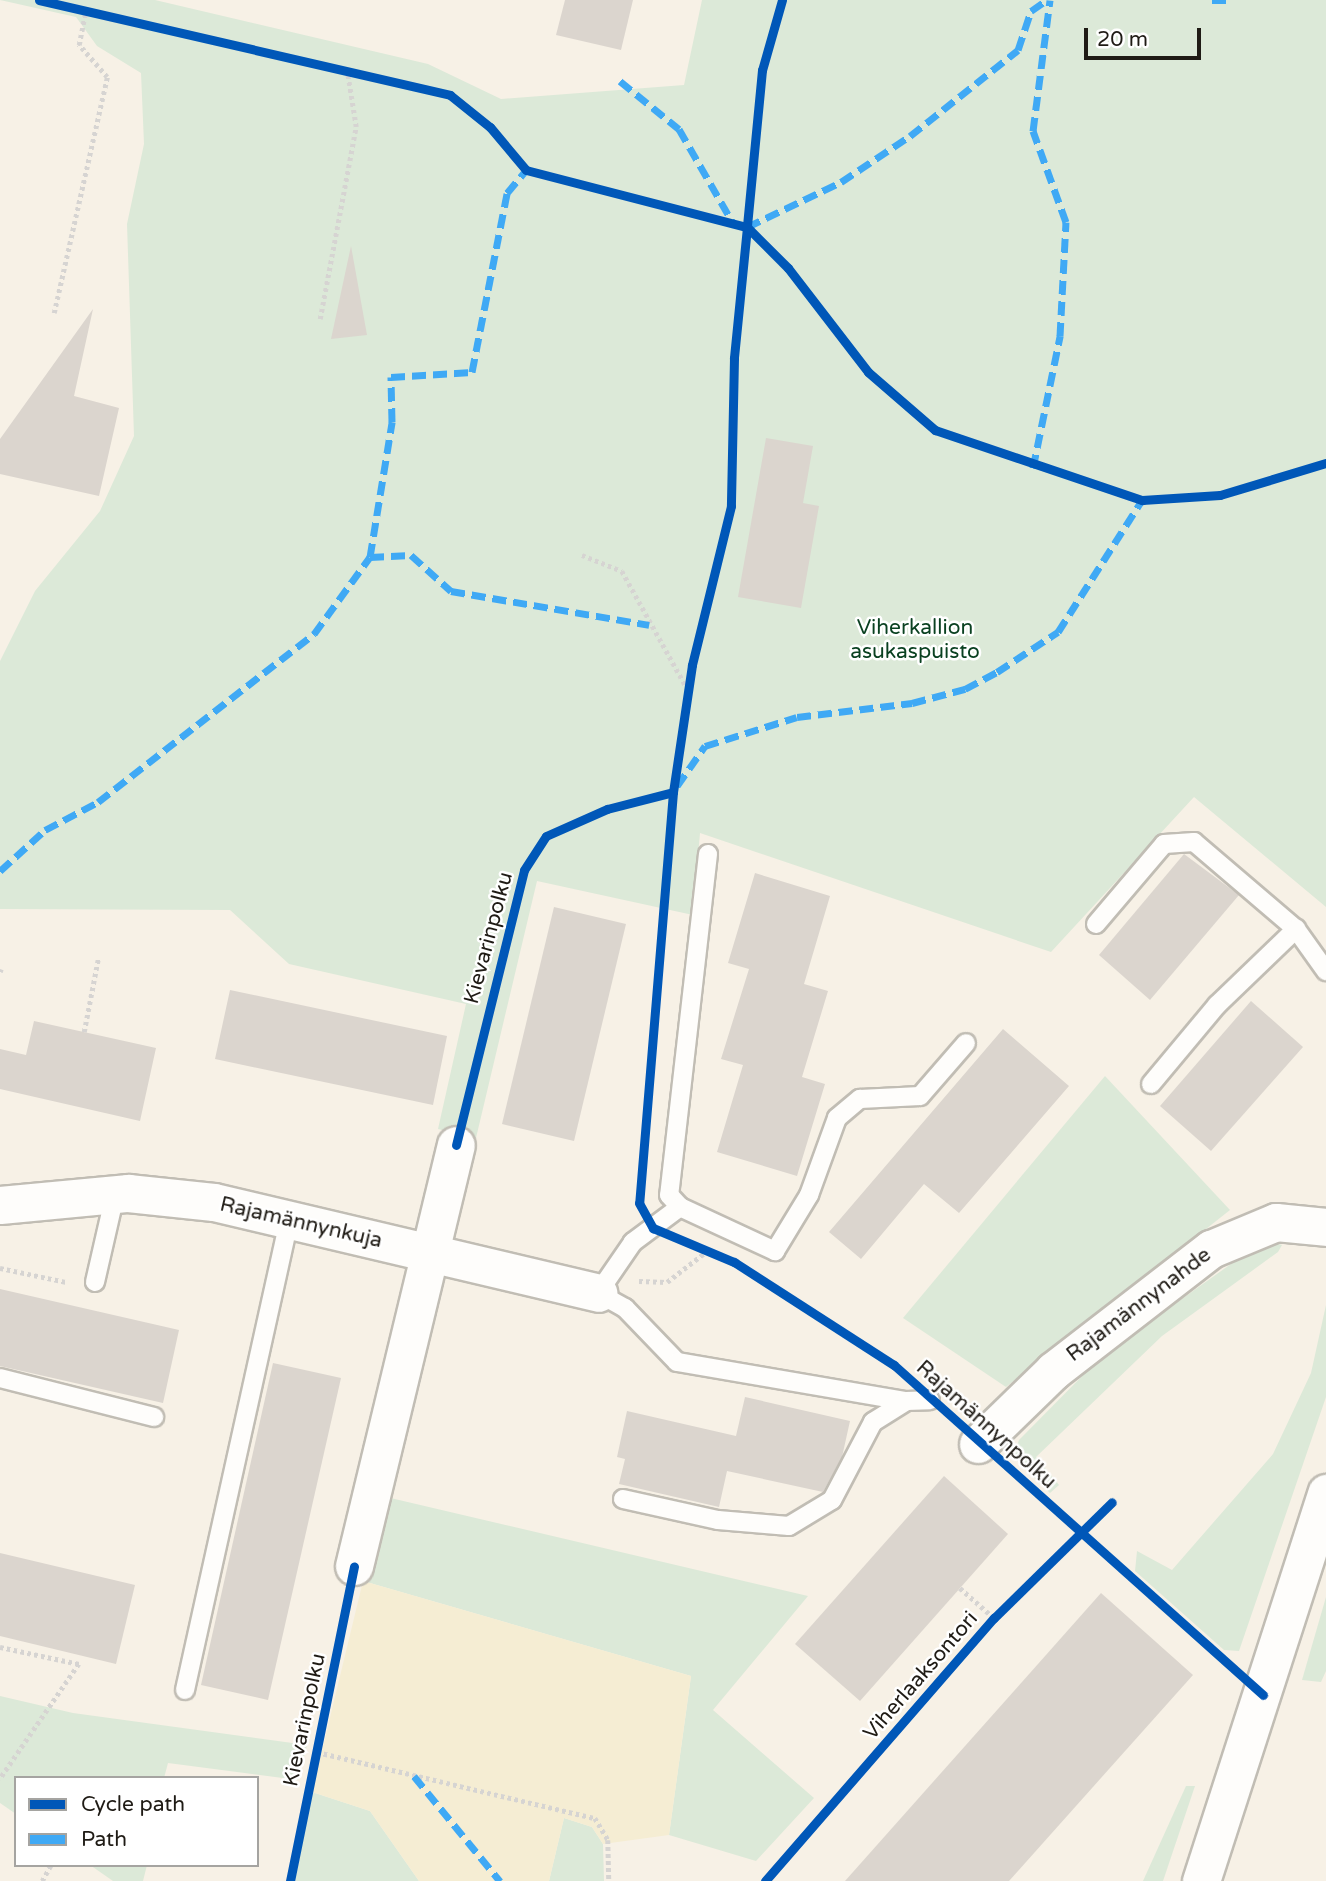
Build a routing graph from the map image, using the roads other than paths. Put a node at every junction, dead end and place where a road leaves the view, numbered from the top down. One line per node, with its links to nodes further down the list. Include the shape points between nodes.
1 (708, 854): 10 (lane, via 669,1195)
2 (1096, 924): 3 (lane, via 1164,844 1194,842)
3 (1296, 929): 4 (lane); 6 (lane, via 1217,1005)
4 (1326, 971)
5 (966, 1043): 10 (lane, via 920,1096 860,1099 837,1118 809,1195 775,1251)
6 (1152, 1084)
7 (456, 1145): 13 (street)
8 (115, 1195): 9 (street, Rajamännynkuja); 11 (street, Rajamännynkuja, via 214,1202); 14 (lane)
9 (0, 1205)
10 (680, 1208): 15 (lane, via 633,1242)
11 (289, 1219): 13 (street, Rajamännynkuja); 24 (lane)
12 (1326, 1227): 20 (street, Rajamännynahde, via 1276,1222 1210,1250 1053,1371)
13 (430, 1253): 15 (street, Rajamännynkuja); 23 (street)
14 (94, 1282)
15 (607, 1282): 18 (lane, via 625,1308 677,1362)
16 (0, 1378): 19 (lane)
17 (930, 1400): 18 (lane)
18 (906, 1401): 22 (lane, via 873,1422 832,1500 789,1526 718,1520)
19 (155, 1417)
20 (978, 1444)
21 (1326, 1493): 25 (street)
22 (623, 1499)
23 (354, 1566)
24 (185, 1690)
25 (1201, 1881)

